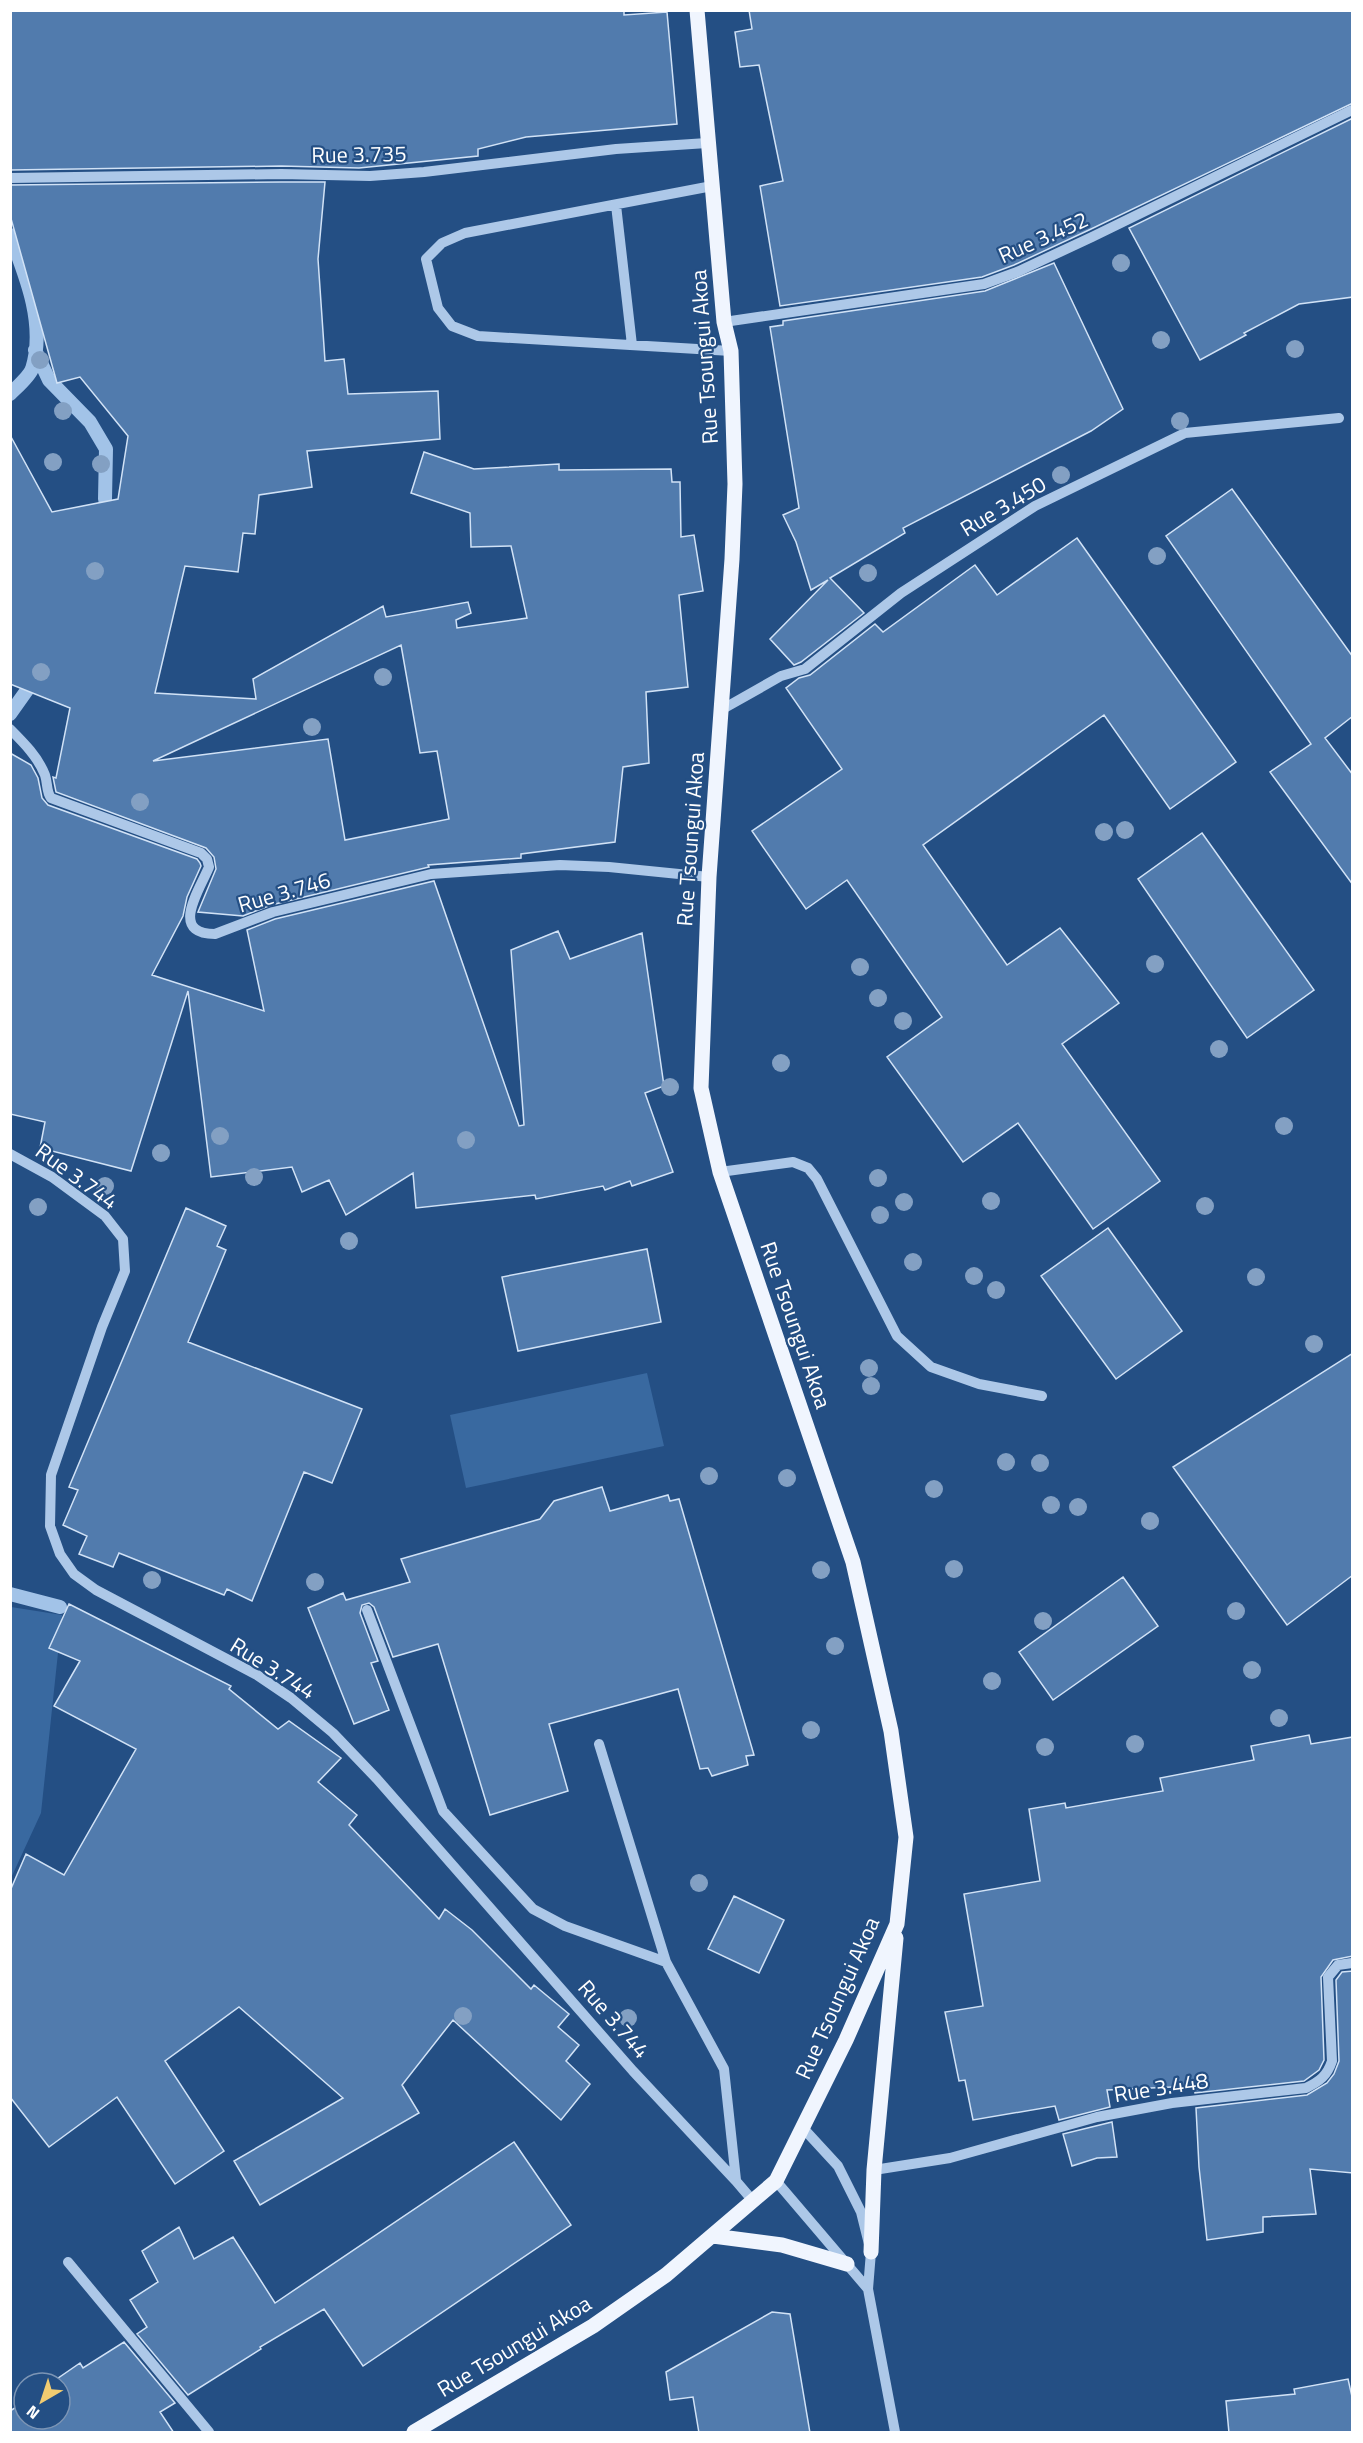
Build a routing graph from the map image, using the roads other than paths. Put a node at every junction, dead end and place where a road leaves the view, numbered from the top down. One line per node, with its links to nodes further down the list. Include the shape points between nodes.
1 (697, 10): 3 (main road, Rue Tsoungui Akoa)
2 (1353, 110): 7 (street, Rue 3.452, via 1092,237 984,284)
3 (707, 143): 4 (street, Rue 3.735, via 370,176); 5 (main road, Rue Tsoungui Akoa)
4 (10, 178)
5 (712, 186): 6 (street); 7 (main road, Rue Tsoungui Akoa)
6 (616, 205): 8 (street); 8 (street, via 465,233 442,243 426,259 438,308 452,326 478,336)
7 (724, 322): 9 (main road, Rue Tsoungui Akoa)
8 (632, 345): 9 (street)
9 (730, 351): 11 (main road, Rue Tsoungui Akoa, via 735,484)
10 (1339, 418): 11 (street, Rue 3.450, via 1185,433 1035,506 901,593 805,669 781,676)
11 (721, 710): 13 (main road, Rue Tsoungui Akoa)
12 (10, 729): 13 (street, Rue 3.746, via 32,751 51,798 201,853 207,859 209,867 189,923 205,934 215,934 273,912 431,874 560,865)
13 (709, 877): 15 (main road, Rue Tsoungui Akoa, via 701,1088)
14 (10, 1154): 24 (street, Rue 3.744, via 52,1177 105,1216 123,1239 125,1271 51,1475 50,1526 60,1554 74,1574 96,1590 257,1675 333,1733 633,2071)
15 (720, 1172): 16 (street, via 793,1162 808,1168 897,1336 931,1367 979,1384); 19 (main road, Rue Tsoungui Akoa, via 853,1562 891,1731 906,1837)
16 (1042, 1396)
17 (367, 1610): 20 (street, via 443,1811 533,1909 565,1926)
18 (599, 1744): 20 (street)
19 (897, 1924): 22 (main road, Rue Tsoungui Akoa); 23 (main road)
20 (666, 1962): 24 (street, via 724,2069)
21 (1353, 1963): 23 (street, Rue 3.448, via 1338,1965 1328,1977 1332,2061 1320,2081 1306,2088 1096,2117 950,2158)
22 (803, 2128): 25 (main road, Rue Tsoungui Akoa); 28 (street, via 843,2174 861,2212)
23 (874, 2170): 28 (main road)
24 (736, 2181): 26 (street, Rue 3.744)
25 (776, 2181): 26 (main road, Rue Tsoungui Akoa); 30 (street)
26 (753, 2201): 27 (main road, Rue Tsoungui Akoa)
27 (713, 2236): 30 (main road, via 782,2245); 33 (main road, Rue Tsoungui Akoa, via 593,2326)
28 (871, 2252): 31 (street)
29 (68, 2262): 32 (street)
30 (847, 2264): 31 (street)
31 (868, 2289): 34 (street)
32 (209, 2433)
33 (414, 2433)
34 (895, 2433)

